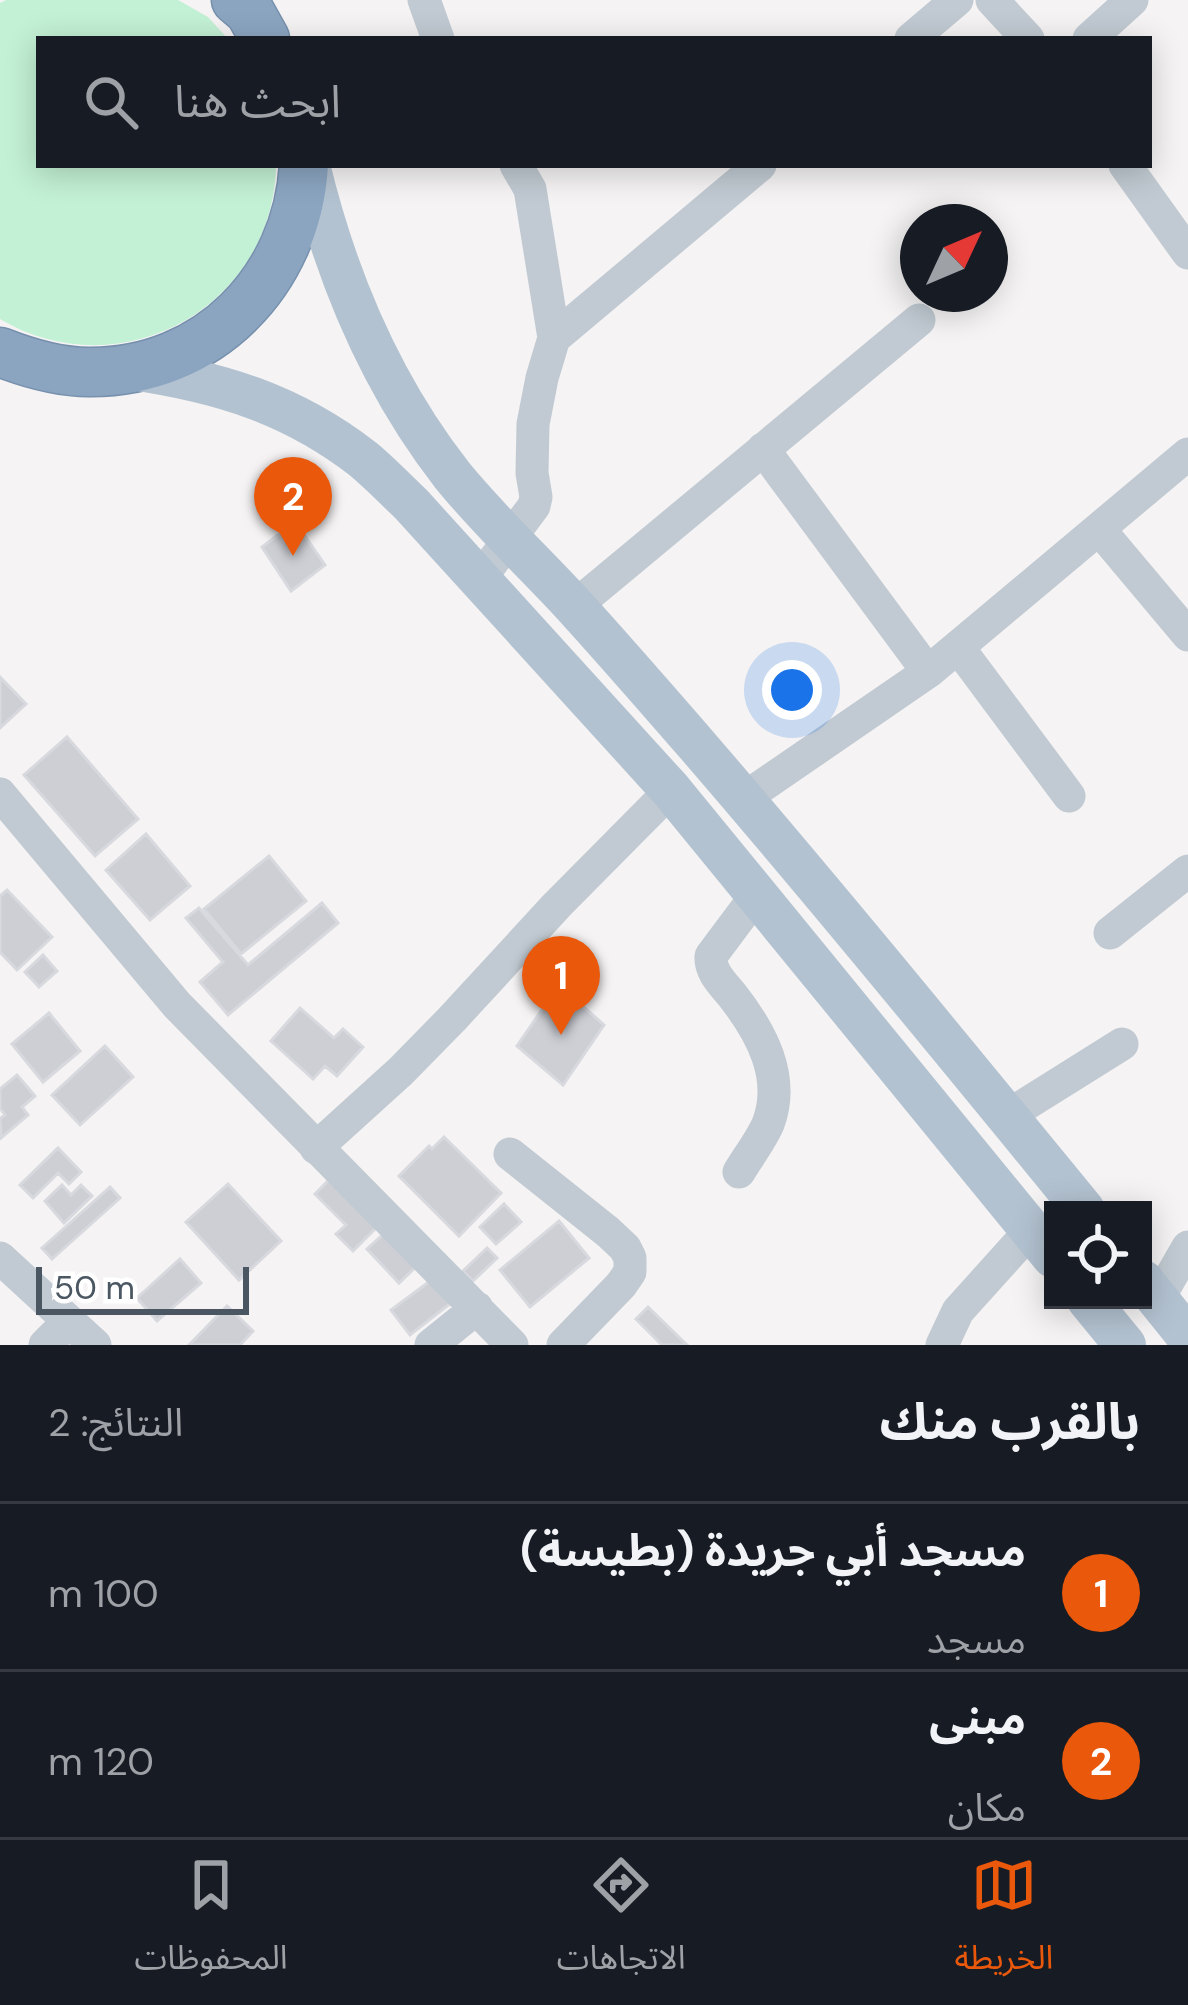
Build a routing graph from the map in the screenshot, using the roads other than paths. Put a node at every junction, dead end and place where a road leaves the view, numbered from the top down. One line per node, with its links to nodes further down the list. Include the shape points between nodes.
1 (236, 0): 7 (highway)
2 (266, 0): 8 (highway)
3 (424, 0): 9 (street)
4 (957, 0): 10 (street)
5 (992, 0): 11 (street)
6 (1132, 0): 12 (street)
7 (266, 36)
8 (268, 36)
9 (437, 36)
10 (915, 36)
11 (1025, 36)
12 (1092, 36)
13 (306, 168): 22 (highway, via 291,235 244,308 211,336)
14 (307, 168): 27 (main road, via 339,268 390,380 453,475)
15 (518, 168): 20 (street, via 530,188)
16 (756, 168): 20 (street)
17 (1127, 168): 18 (street)
18 (1182, 230)
19 (919, 320): 24 (street)
20 (554, 338): 27 (street, via 533,424 536,497)
21 (0, 352): 23 (highway)
22 (131, 369): 23 (highway); 28 (main road, via 194,378 312,424 364,460)
23 (23, 374)
24 (763, 449): 29 (street); 32 (street)
25 (1188, 454): 26 (street)
26 (1099, 529): 30 (street); 31 (street)
27 (508, 539): 28 (street); 29 (main road)
28 (479, 580): 33 (main road)
29 (574, 606): 36 (main road)
30 (1188, 635)
31 (958, 647): 32 (street); 35 (street)
32 (928, 672): 36 (street)
33 (671, 790): 38 (main road); 42 (street, via 401,1071)
34 (0, 794): 42 (street, via 177,1005)
35 (1069, 796)
36 (743, 799): 41 (main road)
37 (1188, 871): 39 (street)
38 (758, 893): 44 (street, via 710,966 768,1052 776,1090 768,1125); 46 (main road)
39 (1110, 933)
40 (1122, 1044): 41 (street)
41 (1007, 1116): 45 (main road)
42 (316, 1148): 51 (street)
43 (510, 1154): 58 (street, via 630,1258 621,1286)
44 (739, 1172)
45 (1077, 1201)
46 (1042, 1243): 59 (street, via 958,1311)
47 (1188, 1246): 49 (street)
48 (0, 1258): 53 (street)
49 (1152, 1288)
50 (1152, 1292): 54 (main road)
51 (477, 1308): 56 (street); 57 (street)
52 (1095, 1309): 60 (main road)
53 (57, 1334): 55 (street)
54 (1188, 1337)
55 (95, 1345)
56 (431, 1345)
57 (512, 1345)
58 (563, 1345)
59 (942, 1345)
60 (1125, 1345)

